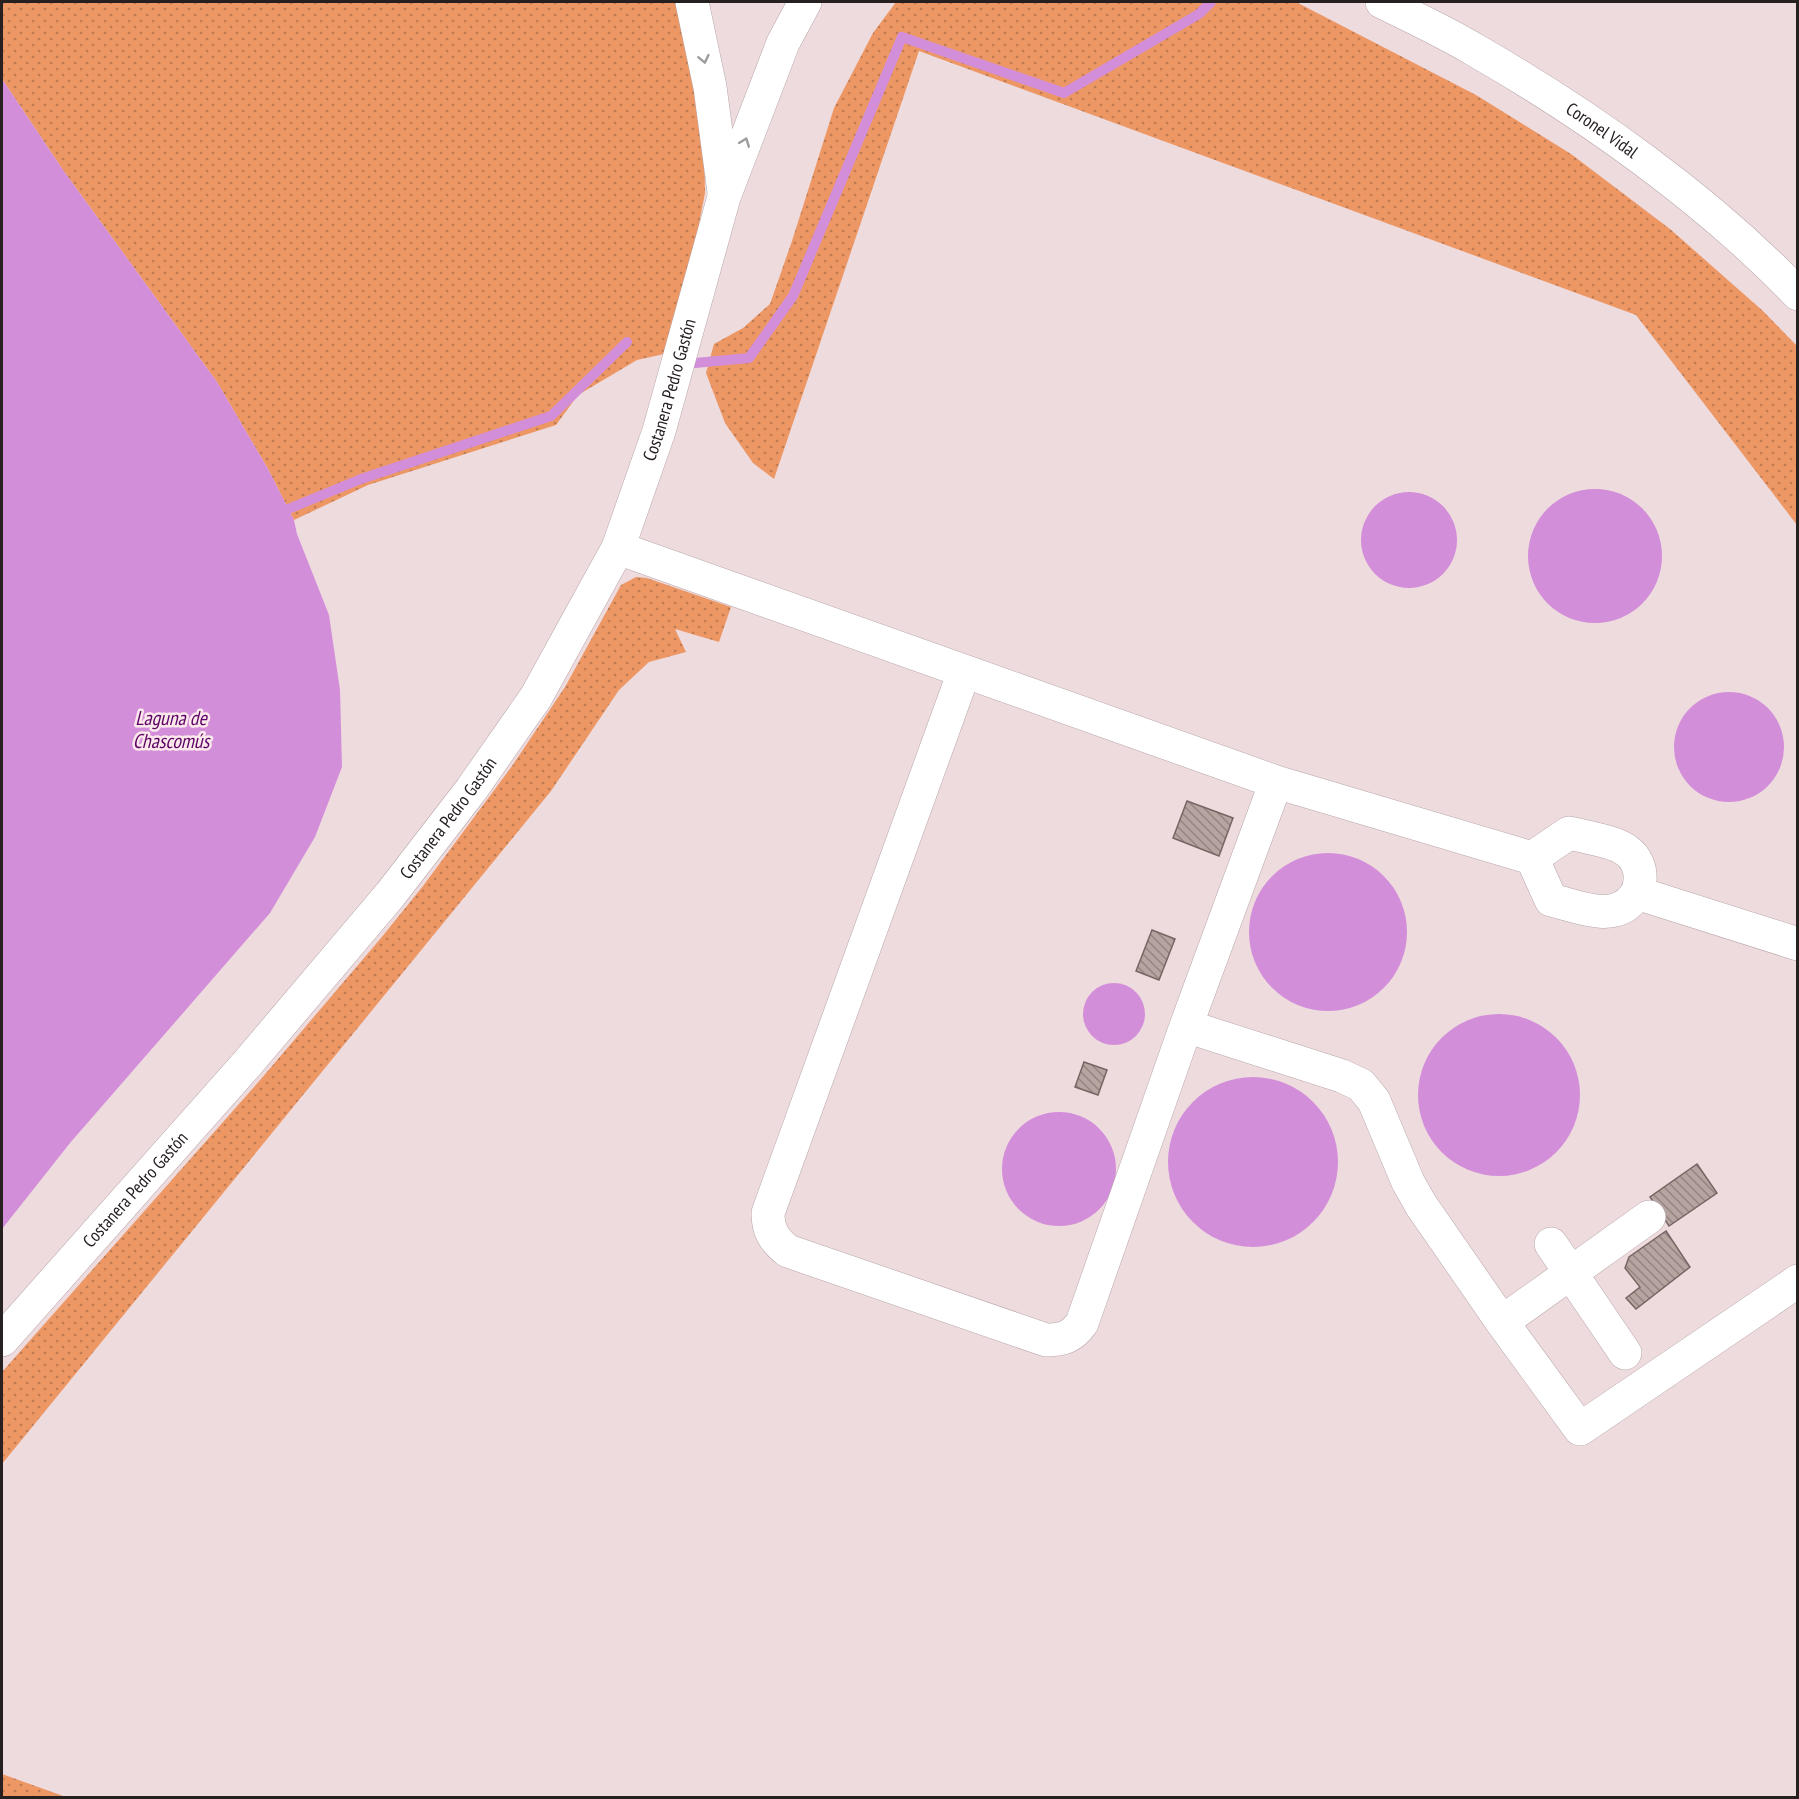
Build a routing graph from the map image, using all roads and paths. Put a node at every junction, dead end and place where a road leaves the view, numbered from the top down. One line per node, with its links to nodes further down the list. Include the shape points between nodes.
1 (692, 2): 4 (main road, Costanera Pedro Gastón, one-way to 4, via 710,87)
2 (805, 2): 4 (main road, Costanera Pedro Gastón, one-way to 2, via 783,43)
3 (1382, 2): 5 (main road, Coronel Vidal, via 1474,49 1629,150 1702,206)
4 (724, 197): 6 (main road, Costanera Pedro Gastón, via 659,431)
5 (1797, 294)
6 (618, 548): 7 (main road); 18 (main road, Costanera Pedro Gastón, via 536,697 390,896)
7 (964, 672): 8 (main road); 12 (main road, via 768,1213 774,1240 788,1251 1046,1340 1074,1334 1082,1323)
8 (1276, 782): 9 (main road); 12 (main road)
9 (1532, 858): 10 (main road, via 1551,900 1611,912 1622,909); 10 (main road, via 1569,833 1618,846 1628,851 1640,870)
10 (1637, 893): 11 (main road)
11 (1797, 944)
12 (1186, 1026): 17 (main road, via 1361,1085 1374,1101 1421,1205)
13 (1649, 1217): 15 (main road)
14 (1551, 1244): 15 (main road)
15 (1570, 1273): 17 (main road); 19 (main road)
16 (1797, 1281): 17 (main road, via 1580,1429)
17 (1502, 1322)
18 (2, 1340)
19 (1624, 1353)

